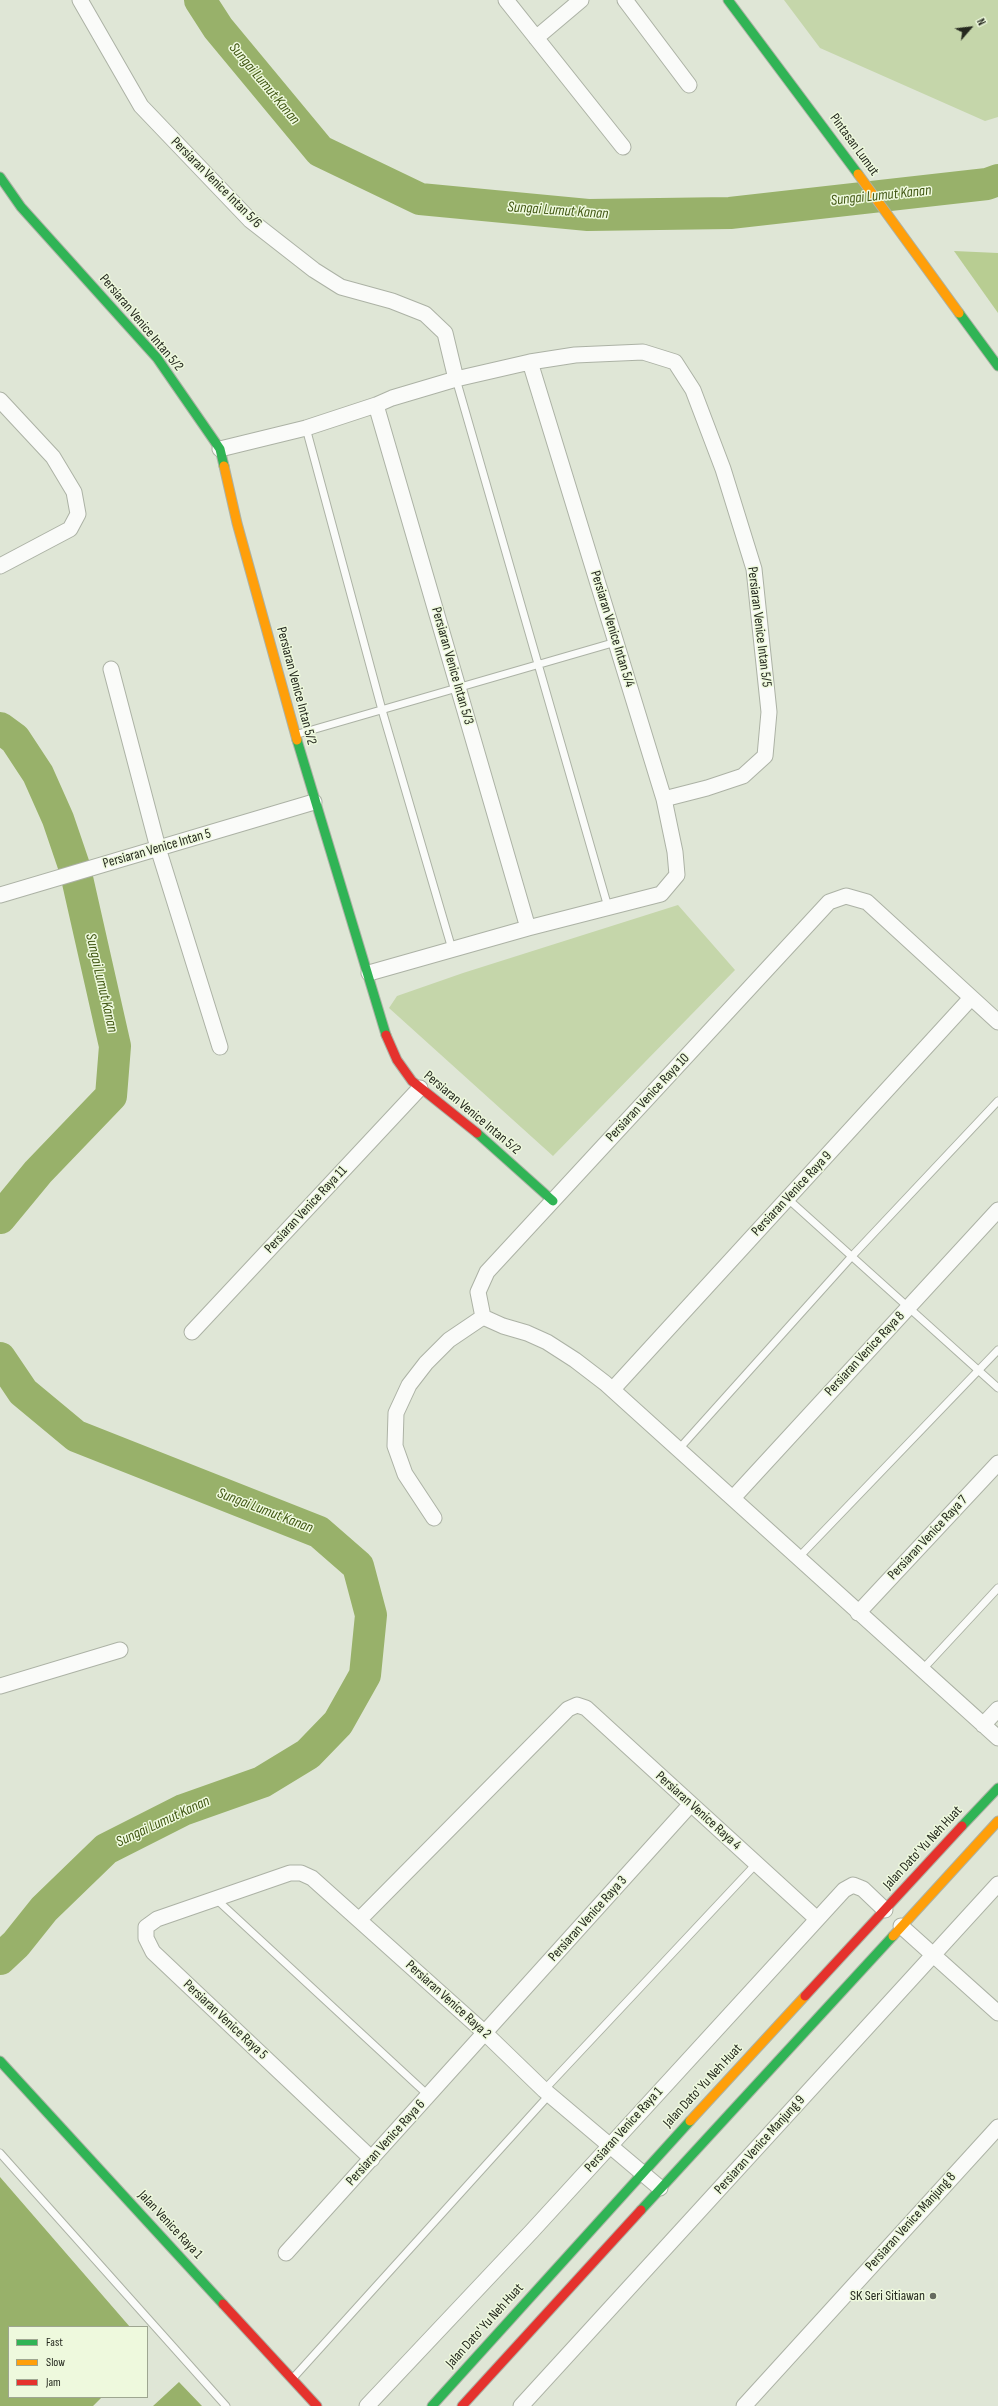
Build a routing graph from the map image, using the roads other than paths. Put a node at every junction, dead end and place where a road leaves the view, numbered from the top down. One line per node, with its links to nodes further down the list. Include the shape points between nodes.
1 (80, 0): 12 (street, Persiaran Venice Intan 5/6, via 141,106 250,220 314,270 341,286 425,314 445,333)
2 (506, 0): 6 (street)
3 (581, 0): 6 (street)
4 (625, 0): 7 (street)
5 (728, 0): 11 (main road, Pintasan Lumut)
6 (536, 38): 8 (street)
7 (689, 85)
8 (623, 147)
9 (0, 177): 16 (main road, Persiaran Venice Intan 5/2, via 21,207 156,358)
10 (530, 362): 12 (street, Persiaran Venice Intan 5/5); 18 (street, Persiaran Venice Intan 5/4); 24 (street, Persiaran Venice Intan 5/5, via 575,354 643,352 676,362 693,390 723,469 754,569 770,712 766,756 743,776)
11 (998, 366)
12 (456, 379): 14 (street, Persiaran Venice Intan 5/5); 19 (lane)
13 (0, 400): 17 (street, via 53,457 74,492 78,514 70,529)
14 (376, 405): 15 (street, Persiaran Venice Intan 5/5); 21 (street, Persiaran Venice Intan 5/3)
15 (306, 428): 16 (street, Persiaran Venice Intan 5/5); 22 (lane)
16 (220, 449): 23 (main road, Persiaran Venice Intan 5/2, via 237,523)
17 (0, 566)
18 (616, 642): 19 (lane); 24 (street, Persiaran Venice Intan 5/4)
19 (537, 665): 21 (lane); 28 (lane)
20 (110, 669): 26 (street)
21 (459, 688): 22 (lane); 29 (street, Persiaran Venice Intan 5/3)
22 (382, 710): 23 (lane); 30 (lane)
23 (295, 735): 25 (main road, Persiaran Venice Intan 5/2)
24 (664, 799): 28 (street, Persiaran Venice Intan 5/4, via 677,875 661,894)
25 (314, 802): 26 (street, Persiaran Venice Intan 5); 31 (main road, Persiaran Venice Intan 5/2)
26 (158, 848): 27 (street, Persiaran Venice Intan 5); 34 (street)
27 (0, 895)
28 (608, 907): 29 (street)
29 (528, 928): 30 (street)
30 (452, 949): 31 (street)
31 (369, 973): 35 (main road, Persiaran Venice Intan 5/2, via 386,1035 397,1060)
32 (972, 998): 33 (street); 37 (street, Persiaran Venice Raya 9); 38 (street, Persiaran Venice Raya 10, via 867,902 846,896 829,902)
33 (998, 1022)
34 (220, 1047)
35 (420, 1088): 38 (main road, Persiaran Venice Intan 5/2, via 472,1128); 43 (street, Persiaran Venice Raya 11)
36 (998, 1101): 40 (lane)
37 (788, 1199): 40 (lane); 47 (street, Persiaran Venice Raya 9)
38 (553, 1201): 42 (street, Persiaran Venice Raya 10, via 487,1272 478,1292)
39 (998, 1210): 41 (street, Persiaran Venice Raya 8)
40 (853, 1255): 41 (lane); 48 (lane)
41 (908, 1308): 45 (lane); 50 (street, Persiaran Venice Raya 8)
42 (483, 1317): 47 (street, via 547,1342); 51 (street, via 449,1340 426,1363 409,1385 396,1413 395,1446 405,1474)
43 (192, 1332)
44 (998, 1350): 45 (lane)
45 (979, 1370): 46 (lane); 52 (lane)
46 (998, 1388)
47 (613, 1390): 48 (street)
48 (677, 1450): 50 (street)
49 (998, 1462): 54 (street, Persiaran Venice Raya 7)
50 (733, 1498): 52 (street)
51 (434, 1518)
52 (798, 1558): 54 (street)
53 (998, 1588): 56 (lane)
54 (858, 1613): 56 (street)
55 (120, 1650): 57 (street)
56 (922, 1670): 59 (street)
57 (0, 1686)
58 (998, 1709): 59 (street)
59 (983, 1725): 60 (street)
60 (998, 1738)
61 (998, 1788): 65 (main road, Jalan Dato' Yu Neh Huat)
62 (690, 1804): 64 (street, Persiaran Venice Raya 4); 69 (street, Persiaran Venice Raya 4, via 586,1708 577,1705 568,1709); 74 (street, Persiaran Venice Raya 3)
63 (998, 1820): 68 (main road, Jalan Dato' Yu Neh Huat)
64 (756, 1864): 70 (street, Persiaran Venice Raya 4); 76 (lane)
65 (927, 1866): 68 (main road, Jalan Dato' Yu Neh Huat); 68 (main road)
66 (998, 1884): 72 (street, Persiaran Venice Manjung 9)
67 (216, 1898): 69 (street, Persiaran Venice Raya 2, via 290,1873 301,1873 312,1878); 77 (lane); 81 (street, Persiaran Venice Raya 5, via 157,1919 146,1928 146,1938 153,1952)
68 (892, 1919): 70 (street, Persiaran Venice Raya 1, via 863,1889 853,1885 844,1890); 71 (main road, Jalan Dato' Yu Neh Huat); 71 (main road); 72 (street); 83 (main road, Jalan Dato' Yu Neh Huat)
69 (359, 1920): 74 (street, Persiaran Venice Raya 2)
70 (817, 1920): 79 (street, Persiaran Venice Raya 1)
71 (848, 1950): 82 (main road, Jalan Dato' Yu Neh Huat)
72 (934, 1955): 73 (street); 91 (street, Persiaran Venice Manjung 9)
73 (998, 2013)
74 (485, 2034): 76 (street, Persiaran Venice Raya 2); 77 (street, Persiaran Venice Raya 6)
75 (1, 2062): 85 (main road, Jalan Venice Raya 1)
76 (547, 2092): 79 (street, Persiaran Venice Raya 2); 85 (lane)
77 (429, 2096): 81 (street, Persiaran Venice Raya 6)
78 (998, 2127): 92 (street, Persiaran Venice Manjung 8)
79 (609, 2145): 82 (street, Persiaran Venice Raya 2); 88 (street, Persiaran Venice Raya 1, via 532,2231)
80 (0, 2153): 86 (lane)
81 (372, 2158): 84 (street, Persiaran Venice Raya 6)
82 (643, 2172): 83 (street, Persiaran Venice Raya 2); 89 (main road, Jalan Dato' Yu Neh Huat)
83 (660, 2188): 90 (main road, Jalan Dato' Yu Neh Huat)
84 (286, 2253)
85 (293, 2379): 87 (main road, Jalan Venice Raya 1)
86 (226, 2406)
87 (318, 2406)
88 (367, 2406)
89 (432, 2406)
90 (462, 2406)
91 (521, 2406)
92 (744, 2406)

